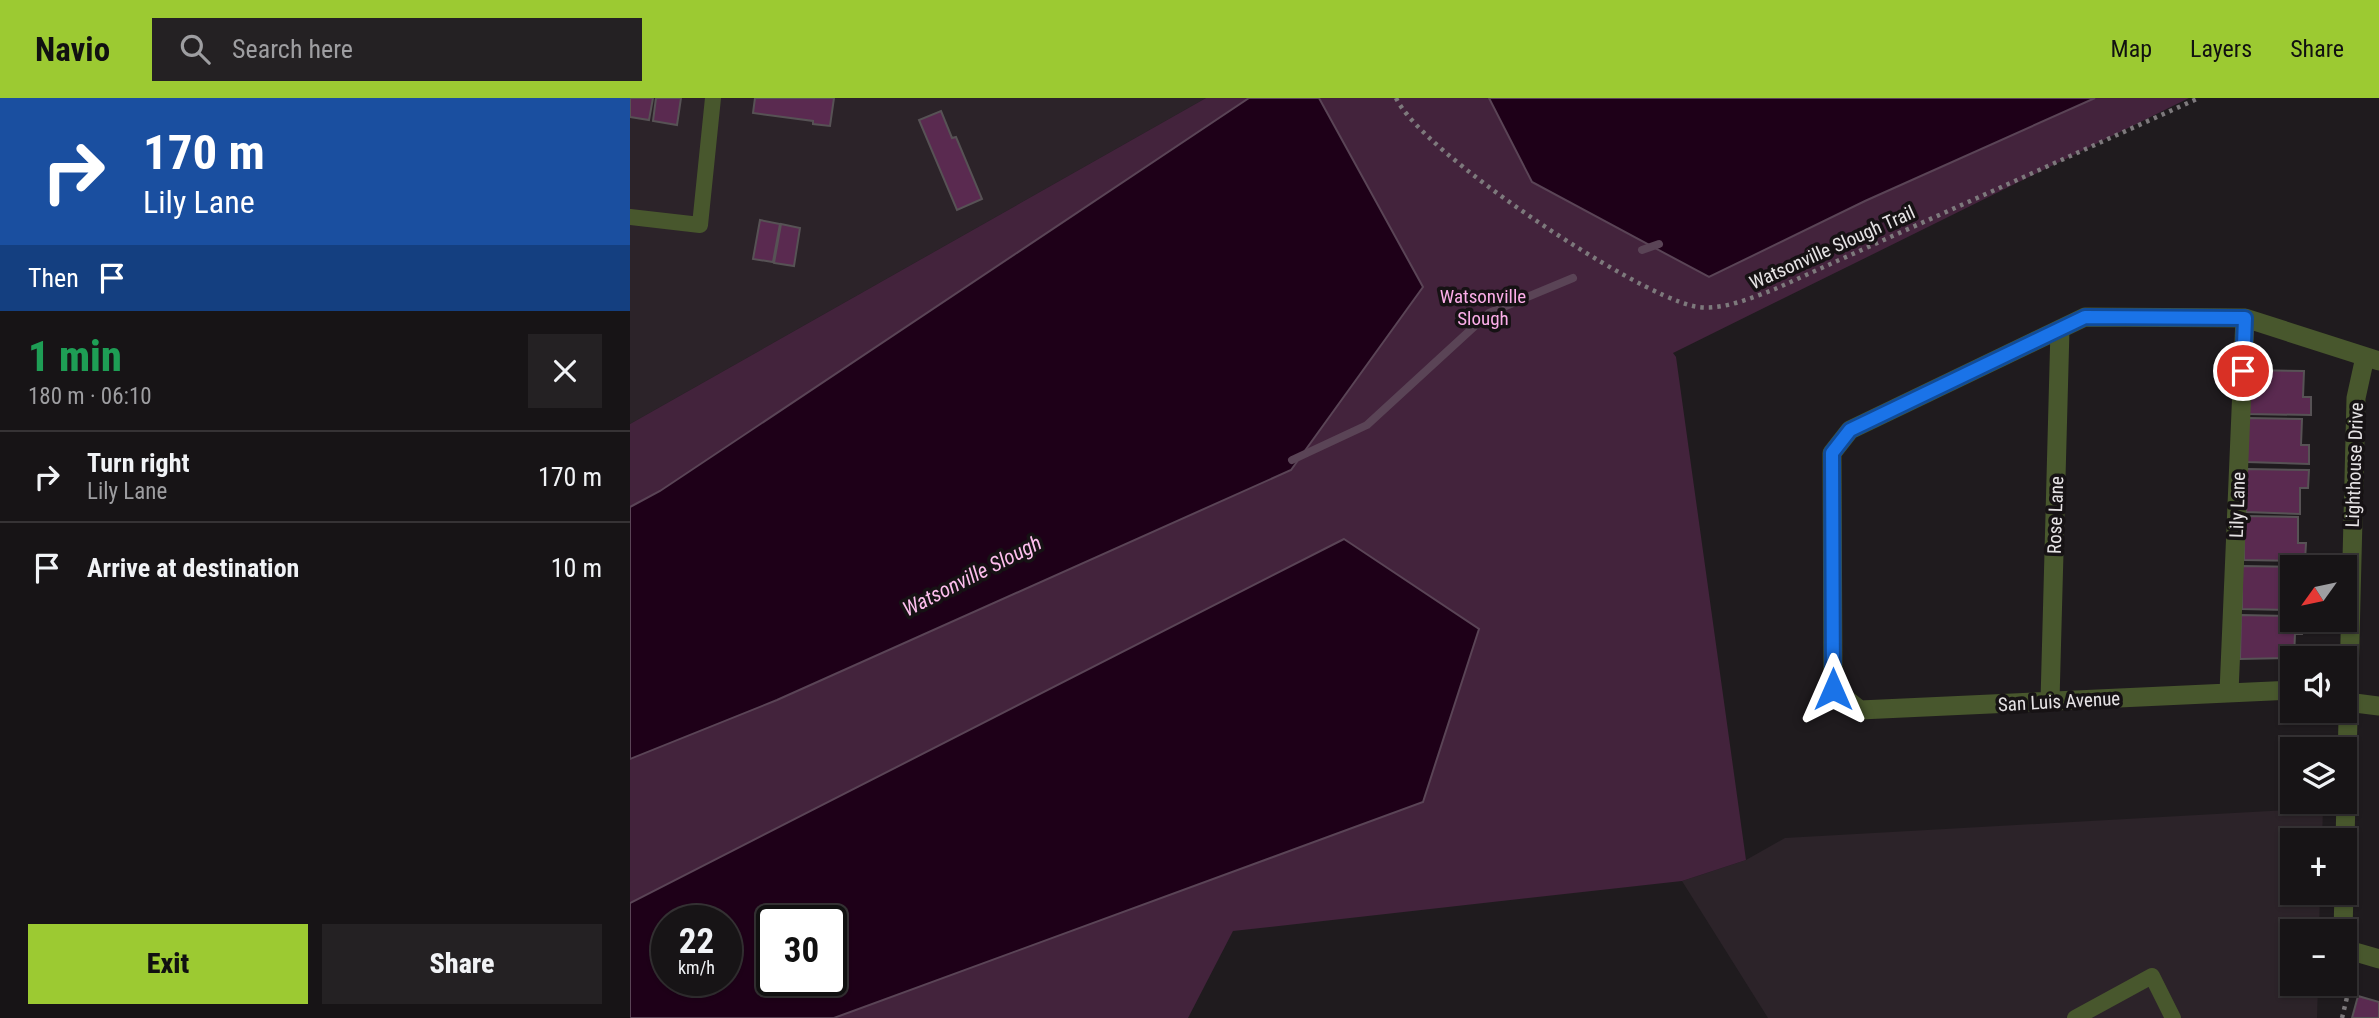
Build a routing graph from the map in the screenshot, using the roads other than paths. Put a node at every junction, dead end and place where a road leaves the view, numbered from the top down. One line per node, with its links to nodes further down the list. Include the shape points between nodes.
1 (713, 98): 2 (lane, via 700,225)
2 (630, 217)
3 (2245, 318): 4 (street, via 2085,317); 5 (street); 8 (street, Lily Lane)
4 (2060, 329): 10 (street, Rose Lane); 10 (street, San Luis Avenue, via 1850,430 1832,453 1833,689 1860,710)
5 (2374, 354): 6 (street, Lighthouse Drive, via 2356,398)
6 (2348, 646)
7 (2280, 690): 8 (street, San Luis Avenue)
8 (2229, 692): 10 (street, San Luis Avenue)
9 (2357, 697): 11 (street)
10 (2050, 701)
11 (2379, 706)
12 (2346, 723): 13 (street, Lighthouse Drive)
13 (2344, 828)
14 (2357, 952): 15 (street)
15 (2379, 958)
16 (2081, 1017): 17 (lane, via 2152,976)
17 (2173, 1018)

